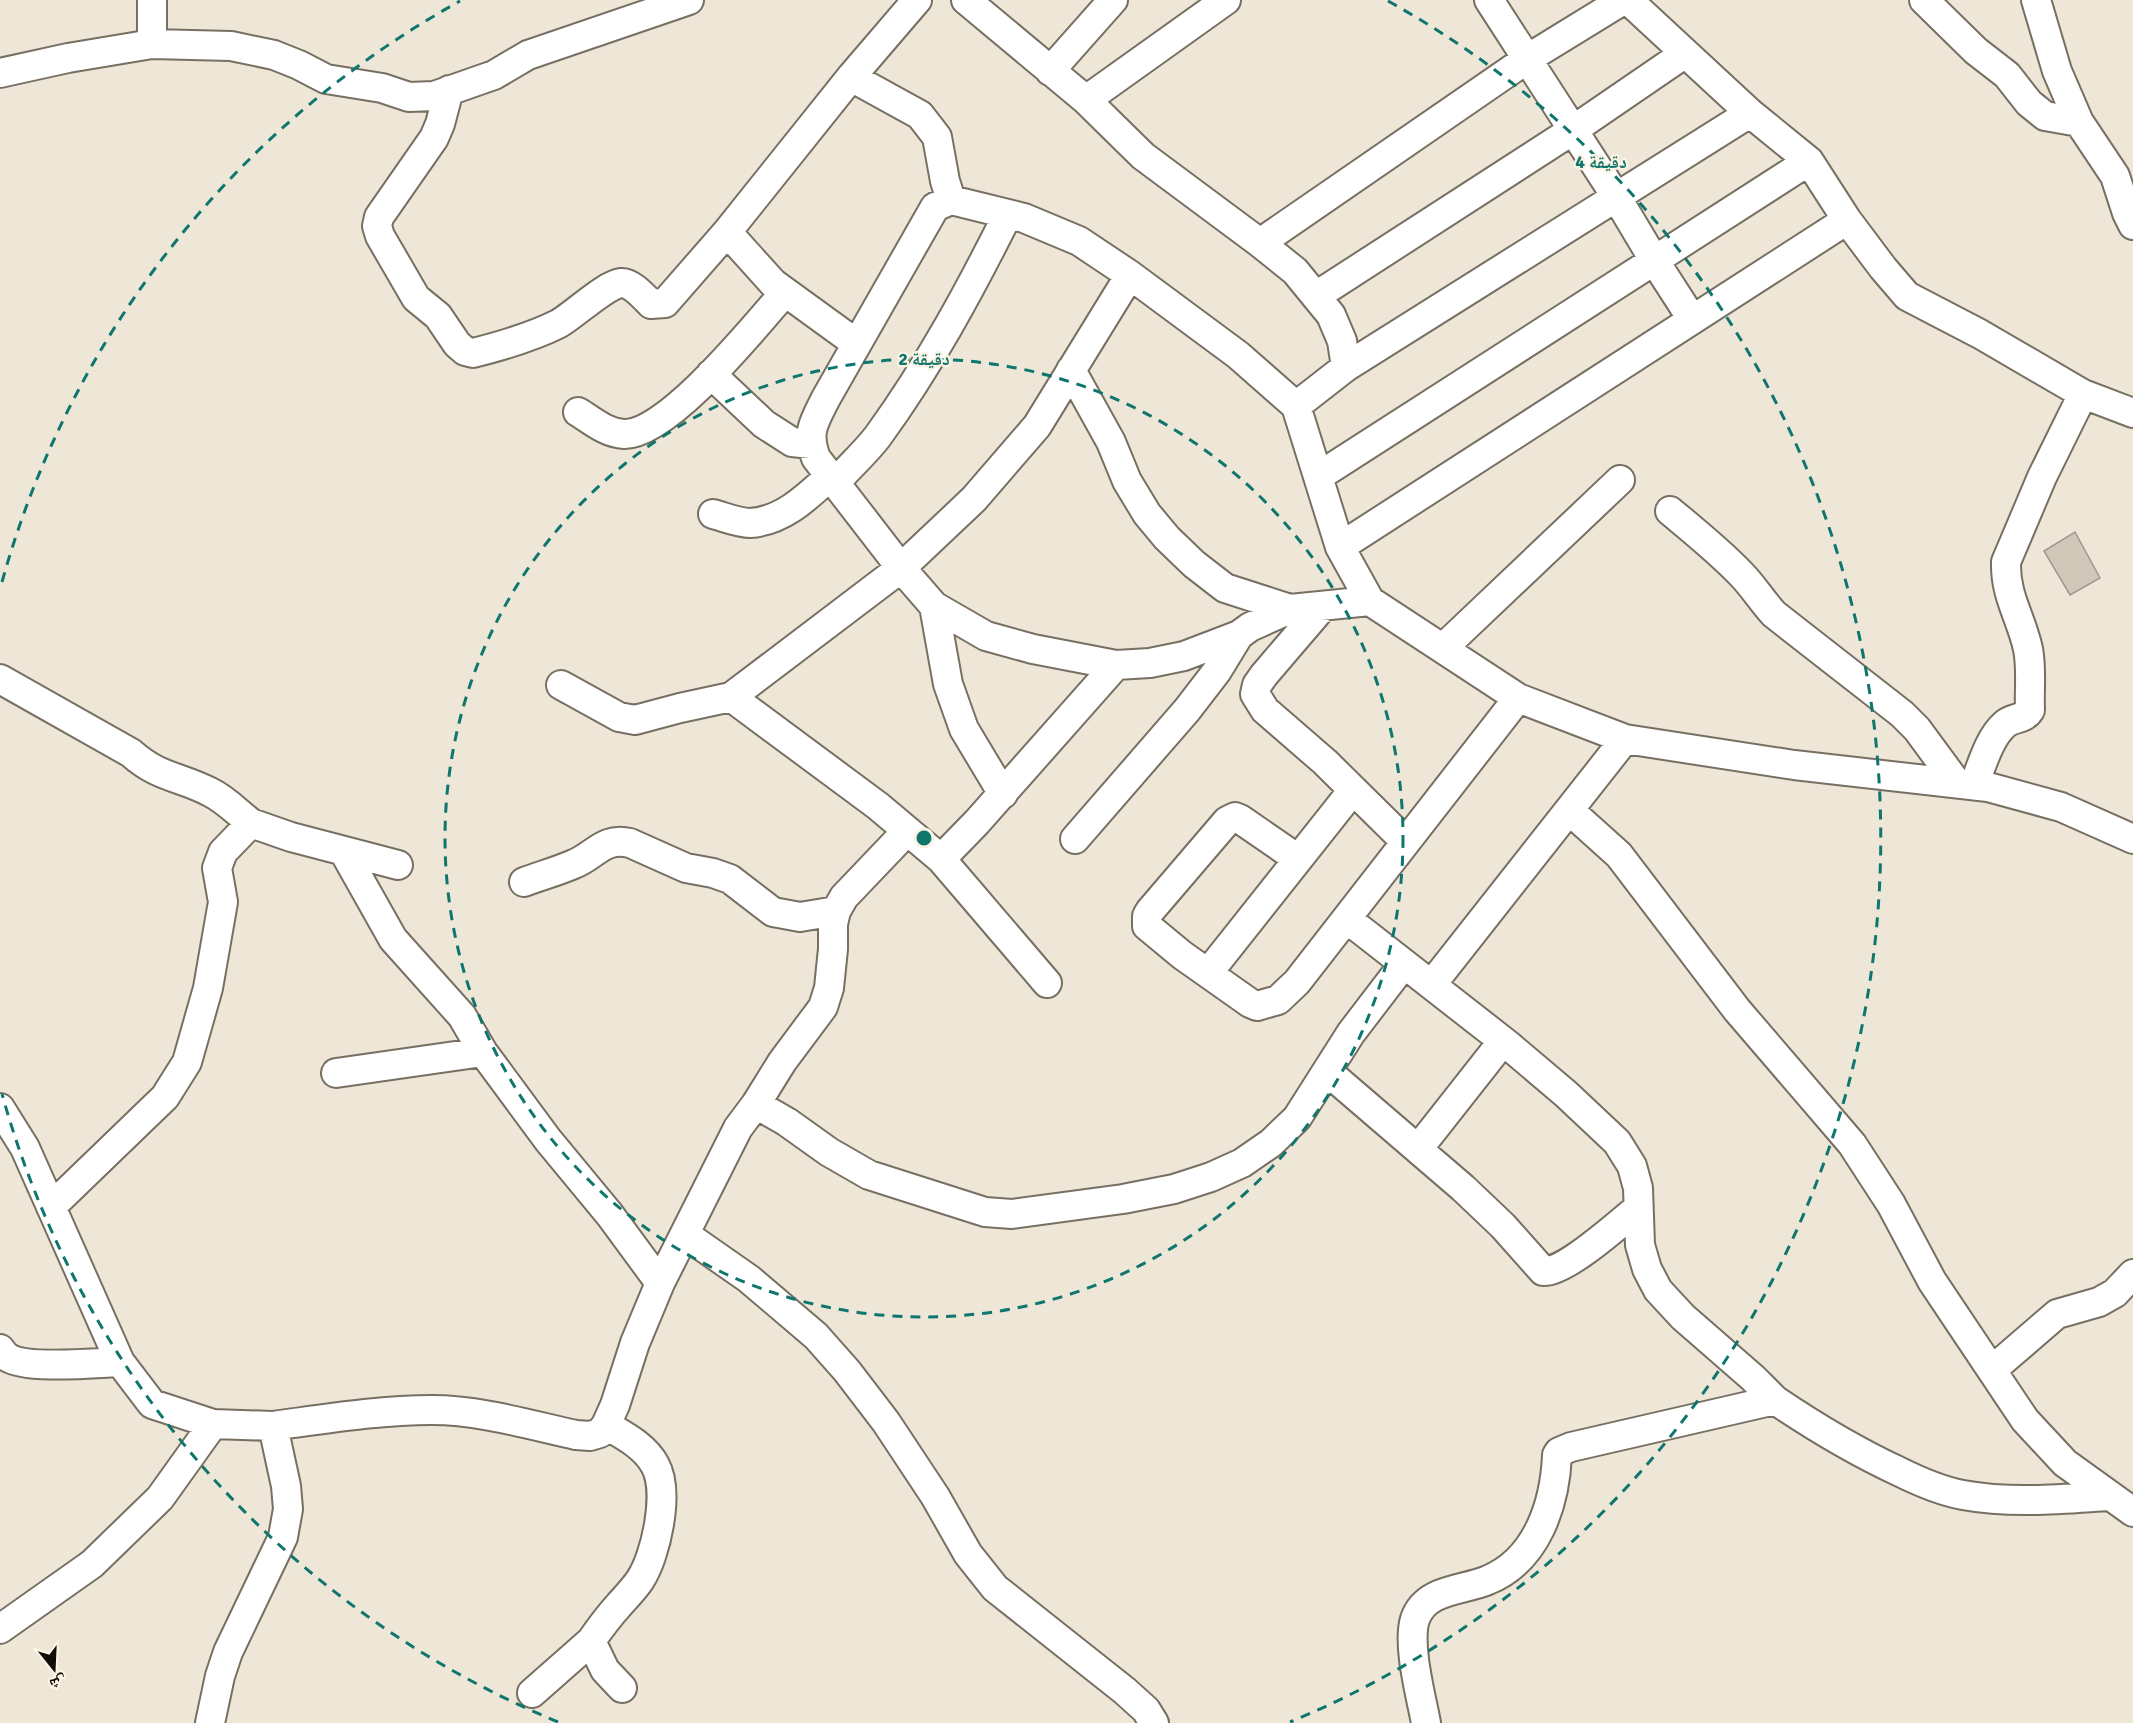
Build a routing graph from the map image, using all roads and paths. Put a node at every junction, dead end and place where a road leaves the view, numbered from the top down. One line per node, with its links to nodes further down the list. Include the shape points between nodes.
1 (152, 0): 12 (street)
2 (689, 0): 18 (street, via 528,55 494,75)
3 (917, 0): 17 (street)
4 (966, 0): 15 (street)
5 (1113, 0): 15 (street)
6 (1226, 0): 19 (street)
7 (1488, 0): 14 (street)
8 (1623, 0): 14 (street)
9 (1628, 0): 13 (street)
10 (1924, 0): 21 (street, via 2007,75 2029,104 2045,116)
11 (2036, 0): 21 (street, via 2057,71)
12 (152, 44): 16 (street); 18 (street, via 231,46 263,52 326,79 382,87 409,97 434,96)
13 (1684, 54): 20 (street); 22 (street)
14 (1527, 59): 22 (street); 30 (street)
15 (1050, 71): 19 (street)
16 (0, 73)
17 (851, 77): 25 (street, via 920,115 937,137); 29 (street)
18 (449, 90): 29 (street, via 434,138 379,217 377,226 416,298 438,316 465,351 482,351 559,323 617,284 627,284 651,304 665,303)
19 (1086, 100): 30 (street, via 1143,156)
20 (1750, 113): 23 (street); 24 (street)
21 (2079, 122): 28 (street, via 2115,176)
22 (1573, 130): 24 (street); 34 (street)
23 (1809, 161): 27 (street); 31 (street)
24 (1617, 198): 31 (street); 37 (street)
25 (951, 200): 26 (street); 36 (street, via 935,207)
26 (1008, 214): 32 (street, via 1079,241); 46 (street, via 965,300 916,379 877,437)
27 (1847, 220): 35 (street); 40 (street, via 1907,296)
28 (2133, 225)
29 (727, 232): 33 (street, via 773,284)
30 (1260, 243): 34 (street, via 1295,271)
31 (1654, 260): 35 (street); 45 (street)
32 (1131, 274): 38 (street); 41 (street, via 1238,355)
33 (785, 292): 36 (street); 39 (street)
34 (1316, 296): 37 (street, via 1331,315 1342,341)
35 (1692, 319): 50 (street)
36 (857, 344): 44 (street, via 811,427)
37 (1346, 367): 41 (street)
38 (1071, 370): 51 (street, via 1037,426 974,499); 55 (street, via 1111,442 1127,481 1167,538 1225,588)
39 (711, 374): 42 (street, via 687,398 644,430 634,433 608,431); 44 (street, via 764,424 792,442)
40 (2083, 394): 43 (street); 64 (street, via 2006,562 2008,592 2028,647 2030,710 2001,728)
41 (1296, 406): 45 (street)
42 (578, 412)
43 (2133, 413)
44 (811, 444): 46 (street, via 816,458)
45 (1319, 476): 50 (street)
46 (833, 480): 49 (street, via 780,515 749,523); 51 (street)
47 (1620, 480): 57 (street)
48 (1670, 511): 64 (street, via 1743,576 1774,614 1902,714)
49 (713, 514)
50 (1340, 547): 52 (street)
51 (900, 568): 53 (street); 61 (street)
52 (1370, 601): 54 (street); 57 (street)
53 (934, 606): 58 (street, via 986,636); 66 (street, via 948,684 964,729)
54 (1323, 606): 55 (street); 65 (street, via 1264,675 1255,694 1265,710)
55 (1290, 609): 56 (street)
56 (1239, 635): 58 (street, via 1184,656); 70 (street, via 1187,710)
57 (1443, 648): 62 (street)
58 (1116, 665): 66 (street)
59 (0, 679): 68 (street, via 131,753 160,774 211,792)
60 (561, 686): 61 (street, via 620,717 635,720)
61 (731, 697): 69 (street)
62 (1518, 698): 63 (street); 72 (street)
63 (1625, 739): 64 (street, via 1794,765); 67 (street)
64 (1965, 783): 71 (street, via 2061,807)
65 (1353, 790): 72 (street); 75 (street)
66 (1003, 794): 74 (street)
67 (1569, 810): 83 (street); 98 (street, via 1620,855 1737,1010 1852,1144 1892,1204 1932,1281)
68 (250, 823): 73 (street); 91 (street, via 223,852 217,868 223,902 208,988 187,1062 165,1097)
69 (907, 831): 74 (street); 78 (street, via 850,890)
70 (1076, 839)
71 (2133, 839)
72 (1406, 842): 79 (street)
73 (344, 852): 76 (street); 85 (street, via 393,939 462,1016)
74 (941, 859): 82 (street)
75 (1298, 860): 81 (street); 81 (street, via 1240,819 1231,818 1150,911 1150,929)
76 (398, 865)
77 (524, 882): 78 (street, via 621,841 686,868 730,879 773,912 800,917)
78 (836, 911): 88 (street, via 829,988 823,1007)
79 (1347, 919): 80 (street); 81 (street, via 1286,994 1269,1004 1250,1003)
80 (1403, 965): 83 (street); 86 (street, via 1351,1033)
81 (1208, 973)
82 (1047, 983)
83 (1432, 984): 84 (street)
84 (1503, 1041): 90 (street); 92 (street, via 1617,1142 1632,1166)
85 (483, 1052): 87 (street); 95 (street)
86 (1328, 1072): 88 (street, via 1297,1118 1271,1143 1242,1163 1211,1177 1123,1200 1012,1214 985,1212 869,1176); 90 (street)
87 (336, 1073)
88 (756, 1104): 93 (street, via 738,1128)
89 (0, 1108): 91 (street, via 25,1148)
90 (1418, 1149): 92 (street, via 1503,1226 1543,1271 1567,1264)
91 (51, 1207): 97 (street)
92 (1638, 1208): 99 (street, via 1640,1245 1658,1290)
93 (686, 1235): 95 (street); 110 (street, via 749,1279 816,1336 886,1422 968,1554 995,1588 1125,1690)
94 (2133, 1274): 98 (street, via 2115,1293 2099,1302 2057,1314)
95 (660, 1283): 101 (street)
96 (0, 1349): 97 (street, via 18,1362)
97 (120, 1362): 100 (street, via 152,1404)
98 (1992, 1370): 103 (street, via 2025,1420 2065,1463)
99 (1775, 1400): 103 (street, via 1876,1461 1961,1495 2043,1501); 111 (street, via 1559,1452 1545,1519 1519,1560 1487,1581 1434,1597 1422,1605 1416,1617 1413,1649)
100 (213, 1424): 102 (street); 105 (street, via 160,1498 92,1564)
101 (606, 1425): 102 (street, via 600,1433 576,1435 490,1416 433,1410); 106 (street, via 632,1441 656,1466 660,1483 659,1524 654,1551 640,1580)
102 (273, 1426): 109 (street, via 286,1486 288,1509 283,1538 228,1652)
103 (2109, 1496): 104 (street)
104 (2133, 1512)
105 (0, 1629)
106 (591, 1641): 107 (street, via 604,1670); 108 (street)
107 (622, 1688)
108 (532, 1694)
109 (210, 1723)
110 (1154, 1723)
111 (1426, 1723)

